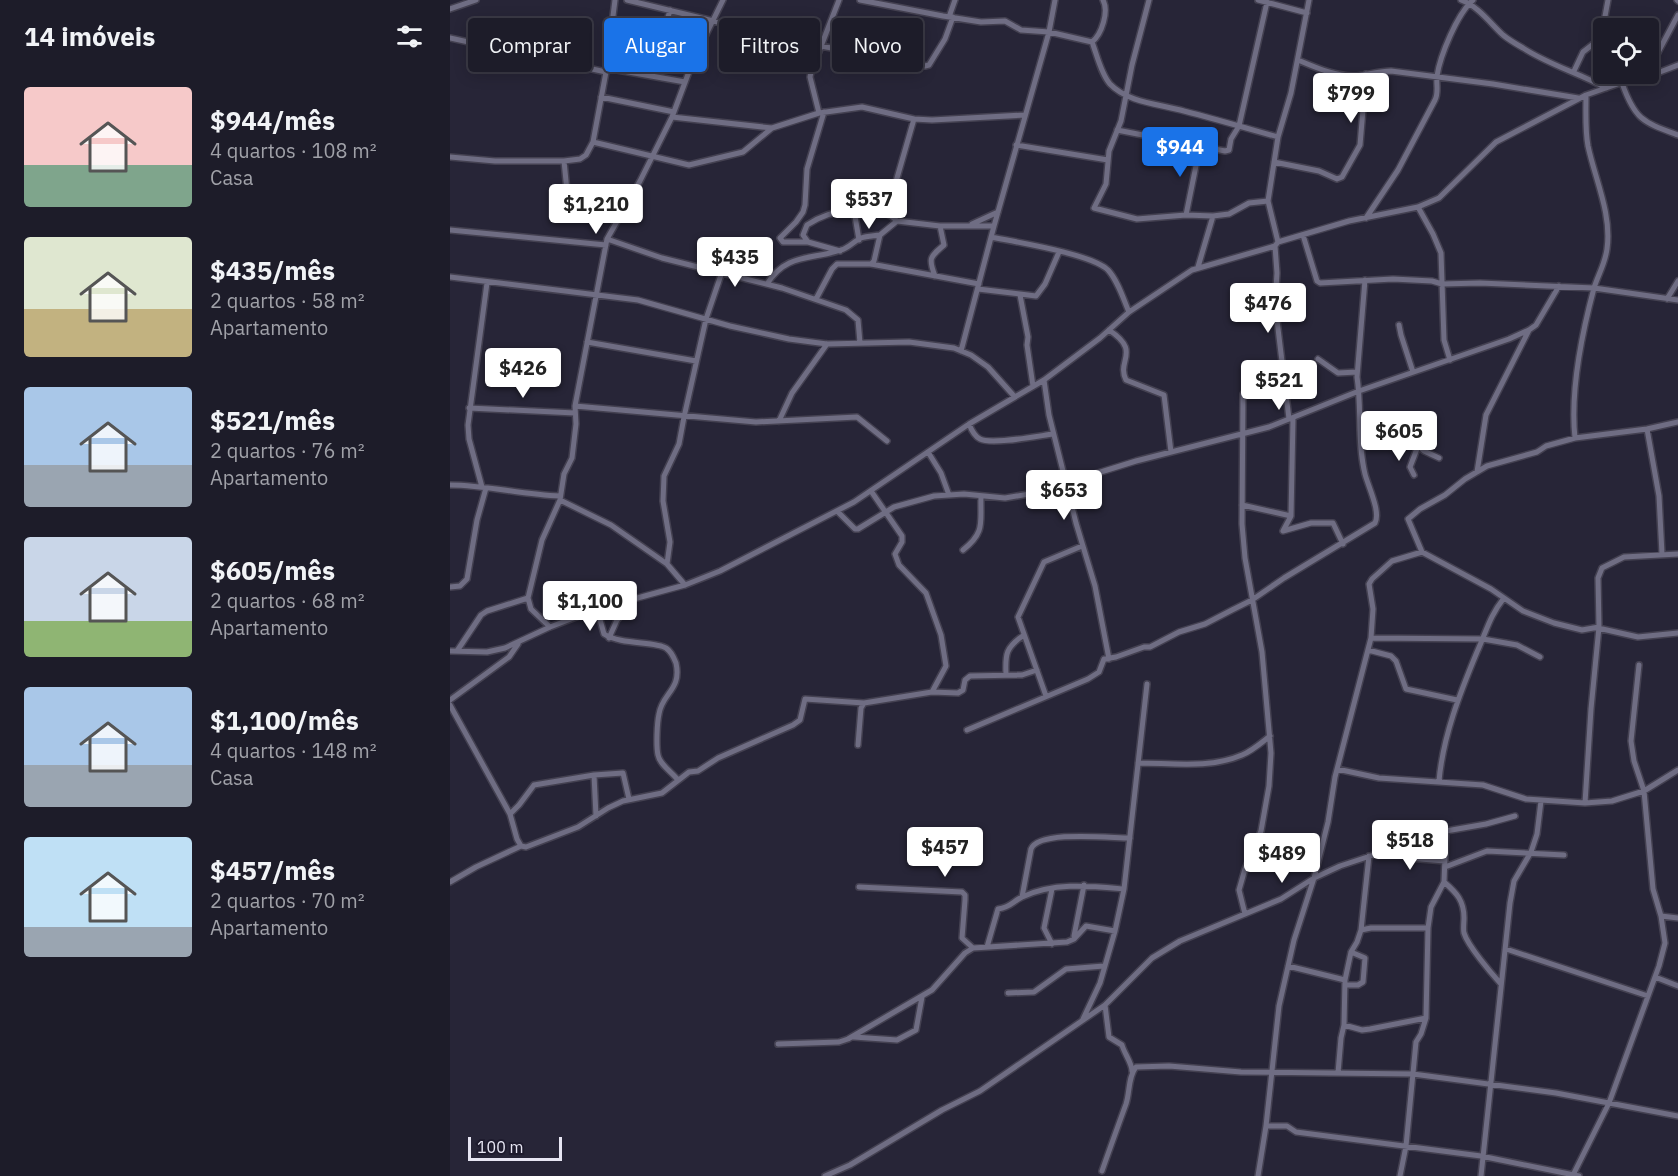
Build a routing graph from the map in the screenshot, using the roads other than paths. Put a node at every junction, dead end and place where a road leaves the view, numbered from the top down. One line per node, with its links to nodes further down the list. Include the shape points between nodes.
1 (476, 0): 17 (street)
2 (615, 0): 22 (street)
3 (627, 0): 18 (street)
4 (723, 0): 24 (street)
5 (839, 0): 29 (street)
6 (860, 0): 21 (street)
7 (955, 0): 21 (street)
8 (1055, 0): 25 (street)
9 (1103, 0): 28 (street, via 1106,5 1101,32)
10 (1149, 0): 45 (street)
11 (1258, 0): 15 (street)
12 (1309, 0): 19 (street)
13 (1461, 0): 16 (street)
14 (1608, 0): 34 (street, via 1601,38 1583,52)
15 (1267, 2): 19 (street); 52 (street)
16 (1471, 2): 34 (street, via 1505,36 1543,60); 40 (street, via 1446,43)
17 (450, 9)
18 (670, 10): 23 (street); 24 (street)
19 (1307, 13): 31 (street)
20 (1678, 15): 30 (street)
21 (951, 17): 25 (street, via 1005,21 1021,30); 29 (street, via 945,39 929,65)
22 (612, 18)
23 (668, 18)
24 (714, 20): 26 (street); 29 (street, via 783,32)
25 (1049, 32): 28 (street); 50 (street)
26 (707, 34)
27 (450, 38): 33 (street)
28 (1092, 42): 45 (street, via 1106,79)
29 (821, 46): 48 (street, via 810,77)
30 (1659, 51)
31 (1298, 60): 39 (street, via 1346,76); 56 (street)
32 (1678, 65): 38 (street)
33 (604, 70)
34 (1574, 71): 44 (street)
35 (606, 72): 46 (street)
36 (619, 72): 41 (street)
37 (689, 72): 41 (street)
38 (1659, 72)
39 (1366, 74): 40 (street, via 1377,71); 64 (street, via 1360,145 1341,177)
40 (1437, 77): 47 (street); 73 (street, via 1435,100 1398,170)
41 (685, 82): 49 (street)
42 (1619, 84): 44 (street)
43 (1622, 84): 55 (street, via 1635,112 1646,123)
44 (1606, 88): 47 (street)
45 (1125, 95): 52 (street); 54 (street)
46 (601, 97): 49 (street); 57 (street)
47 (1583, 97): 66 (street, via 1496,142 1443,196); 100 (street, via 1588,144 1608,226 1603,268)
48 (822, 113): 51 (street, via 862,107); 53 (street); 84 (street, via 807,169 806,205 780,238 783,242)
49 (673, 115): 53 (street); 60 (street)
50 (1025, 115): 51 (street); 58 (street)
51 (914, 118): 69 (street, via 895,185)
52 (1239, 126): 56 (street); 59 (street, via 1229,150)
53 (772, 128): 60 (street, via 743,152 689,165)
54 (1117, 130): 59 (street); 62 (street)
55 (1678, 135)
56 (1278, 137): 64 (street)
57 (593, 142): 60 (street); 63 (street, via 584,158)
58 (1016, 145): 62 (street); 68 (street)
59 (1200, 146): 70 (street)
60 (654, 155): 71 (street)
61 (450, 157): 63 (street)
62 (1108, 160): 70 (street, via 1106,184 1094,208 1137,219)
63 (564, 161): 71 (street, via 568,201)
64 (1274, 162): 65 (street)
65 (1268, 201): 72 (street, via 1249,203 1229,214); 85 (street)
66 (1418, 207): 73 (street); 97 (street, via 1441,253)
67 (854, 210): 69 (street); 82 (street); 84 (street, via 833,212 807,225 803,235)
68 (998, 212): 75 (street); 77 (street)
69 (892, 215): 74 (street)
70 (1186, 215): 72 (street)
71 (620, 216): 83 (street)
72 (1213, 216): 89 (street)
73 (1366, 218): 80 (street)
74 (897, 221): 76 (street); 79 (street)
75 (970, 225): 76 (street); 77 (street)
76 (940, 226): 91 (street, via 944,245 932,255 930,263)
77 (994, 226): 81 (street)
78 (450, 230): 83 (street)
79 (880, 235): 82 (street); 88 (street)
80 (1303, 235): 85 (street); 93 (street, via 1317,281)
81 (992, 237): 87 (street); 98 (street)
82 (859, 240): 86 (street)
83 (607, 242): 90 (street); 102 (street)
84 (808, 242): 86 (street)
85 (1277, 244): 89 (street); 123 (street, via 1275,304)
86 (840, 250): 96 (street, via 784,265 776,269)
87 (1059, 252): 101 (street, via 1039,293); 106 (street, via 1096,262 1108,270)
88 (871, 264): 91 (street); 103 (street, via 837,264)
89 (1198, 267): 106 (street)
90 (722, 272): 96 (street); 107 (street)
91 (935, 276): 98 (street)
92 (450, 277): 95 (street)
93 (1365, 280): 97 (street); 118 (street)
94 (1678, 281): 104 (street)
95 (488, 283): 102 (street); 125 (street)
96 (767, 284): 103 (street)
97 (1442, 284): 99 (street); 116 (street, via 1444,340)
98 (978, 286): 101 (street); 114 (street)
99 (1559, 286): 100 (street); 110 (street)
100 (1594, 288): 104 (street); 136 (street, via 1579,360 1573,415)
101 (1020, 295): 121 (street)
102 (596, 296): 107 (street, via 638,300); 111 (street)
103 (816, 299): 112 (street, via 846,310 858,320)
104 (1667, 299): 105 (street)
105 (1678, 300)
106 (1129, 312): 109 (street)
107 (706, 319): 113 (street); 117 (street)
108 (1399, 325): 119 (street)
109 (1109, 330): 120 (street); 140 (street, via 1126,348 1126,380 1164,395)
110 (1529, 330): 116 (street); 142 (street, via 1486,415)
111 (587, 342): 117 (street); 126 (street)
112 (860, 343): 113 (street); 114 (street, via 909,342)
113 (826, 344): 129 (street, via 792,393)
114 (961, 351): 124 (street, via 988,367)
115 (1318, 359): 118 (street, via 1338,374)
116 (1450, 360): 119 (street)
117 (696, 361): 127 (street)
118 (1357, 372): 122 (street)
119 (1413, 372): 122 (street)
120 (1044, 380): 121 (street); 134 (street)
121 (1033, 386): 124 (street)
122 (1359, 391): 128 (street); 132 (street)
123 (1286, 394): 128 (street); 135 (street, via 1244,391)
124 (1014, 396): 131 (street)
125 (469, 408): 126 (street); 146 (street, via 468,432)
126 (575, 410): 127 (street); 150 (street, via 572,458 564,474)
127 (684, 417): 129 (street); 161 (street, via 678,448 664,476 663,501 670,542)
128 (1291, 419): 135 (street); 154 (street)
129 (779, 421): 137 (street, via 856,417)
130 (1678, 422): 133 (street)
131 (969, 424): 134 (street, via 982,440); 139 (street)
132 (1361, 429): 138 (street, via 1402,431); 155 (street, via 1363,463 1377,519)
133 (1647, 429): 136 (street); 159 (street, via 1659,496)
134 (1053, 434): 145 (street)
135 (1243, 434): 140 (street); 151 (street)
136 (1575, 438): 142 (street)
137 (887, 441)
138 (1418, 446): 141 (street); 143 (street, via 1410,467)
139 (928, 452): 147 (street); 148 (street)
140 (1171, 453): 145 (street)
141 (1439, 458)
142 (1477, 472): 158 (street, via 1408,519)
143 (1414, 475)
144 (450, 485): 146 (street)
145 (1066, 485): 149 (street, via 1011,498); 156 (street)
146 (484, 488): 150 (street); 163 (street, via 467,579 460,586)
147 (871, 491): 152 (street); 153 (street)
148 (949, 495): 149 (street); 153 (street)
149 (981, 496): 157 (street, via 980,533)
150 (560, 498): 161 (street, via 611,525); 164 (street, via 542,540)
151 (1242, 505): 154 (street); 167 (street)
152 (837, 511): 153 (street, via 856,530); 162 (street)
153 (884, 512): 186 (street, via 902,536 895,554 898,565 926,593 941,634 946,666)
154 (1291, 516): 155 (street, via 1283,531 1311,523 1333,523)
155 (1343, 544): 167 (street)
156 (1082, 546): 172 (street, via 1047,560 1041,567 1018,617); 181 (street, via 1095,586)
157 (963, 550)
158 (1422, 552): 165 (street); 174 (street, via 1392,561 1369,584 1373,609)
159 (1662, 554): 160 (street); 170 (street, via 1623,557 1602,568 1598,578)
160 (1678, 554)
161 (667, 564): 162 (street)
162 (685, 585): 166 (street)
163 (450, 587)
164 (528, 598): 169 (street, via 533,612); 179 (street, via 481,615)
165 (1504, 598): 170 (street, via 1523,611 1554,623 1582,630); 175 (street, via 1491,615)
166 (633, 599): 168 (street); 173 (street)
167 (1252, 600): 181 (street, via 1150,647); 193 (street, via 1262,652)
168 (597, 609): 169 (street); 173 (street, via 602,632)
169 (550, 627): 176 (street)
170 (1599, 628): 171 (street, via 1638,638); 204 (street)
171 (1678, 633)
172 (1024, 635): 183 (street); 184 (street, via 1006,655)
173 (609, 638): 199 (street, via 664,646 672,653 676,684 658,714 658,754)
174 (1371, 638): 175 (street); 177 (street)
175 (1483, 639): 180 (street, via 1517,645); 189 (street)
176 (518, 642): 179 (street, via 487,652); 188 (street, via 509,657)
177 (1368, 650): 189 (street, via 1396,661 1406,688); 196 (street)
178 (450, 651): 179 (street)
179 (457, 651)
180 (1540, 657)
181 (1109, 659): 187 (street, via 1104,659 1099,672 1088,679)
182 (1639, 665): 201 (street, via 1632,741)
183 (1037, 670): 184 (street, via 1022,675); 187 (street)
184 (1006, 674): 186 (street, via 970,676 960,692)
185 (1147, 684): 195 (street)
186 (933, 692): 190 (street)
187 (1046, 696): 192 (street)
188 (450, 700)
189 (1457, 700): 200 (street)
190 (864, 703): 194 (street); 199 (street, via 805,699 797,723)
191 (450, 705): 205 (street)
192 (967, 730)
193 (1269, 736): 195 (street, via 1247,753 1228,760 1202,764); 224 (street, via 1267,806 1262,831 1239,890)
194 (858, 745)
195 (1138, 763): 209 (street)
196 (1337, 769): 200 (street, via 1379,778); 216 (street)
197 (1678, 770): 201 (street)
198 (594, 775): 202 (street, via 623,773); 205 (street, via 536,783); 206 (street)
199 (678, 780): 202 (street, via 662,793)
200 (1439, 781): 203 (street, via 1483,785)
201 (1644, 791): 204 (street, via 1612,801); 225 (street, via 1653,889)
202 (629, 799): 206 (street)
203 (1541, 801): 204 (street); 212 (street)
204 (1585, 803)
205 (510, 814): 211 (street)
206 (596, 816): 211 (street, via 564,833)
207 (1515, 816): 208 (street)
208 (1446, 831): 210 (street); 215 (street)
209 (1130, 838): 222 (street); 223 (street, via 1039,840 1030,849)
210 (1403, 845): 214 (street); 215 (street, via 1408,858)
211 (521, 846): 217 (street)
212 (1531, 852): 213 (street); 215 (street, via 1487,851); 234 (street, via 1514,881)
213 (1564, 855)
214 (1369, 856): 216 (street); 228 (street)
215 (1445, 864): 218 (street)
216 (1314, 878): 224 (street); 237 (street)
217 (450, 882)
218 (1444, 882): 227 (street, via 1431,907); 240 (street, via 1461,900 1464,933)
219 (1084, 885): 221 (street); 222 (street); 230 (street)
220 (859, 887): 233 (street, via 962,892 962,938)
221 (1052, 888): 223 (street); 231 (street, via 1044,928)
222 (1124, 889): 229 (street)
223 (1022, 897): 232 (street, via 1009,907 998,909)
224 (1245, 915): 245 (street, via 1159,953)
225 (1661, 916): 226 (street); 238 (street, via 1665,943)
226 (1678, 918)
227 (1428, 928): 228 (street); 248 (street)
228 (1361, 930): 235 (street)
229 (1115, 931): 230 (street, via 1086,926); 236 (street)
230 (1074, 939): 231 (street)
231 (1052, 944): 232 (street)
232 (987, 947): 233 (street)
233 (973, 948): 244 (street)
234 (1506, 949): 240 (street); 243 (street)
235 (1350, 952): 239 (street); 239 (street, via 1365,958 1363,982)
236 (1104, 966): 242 (street, via 1066,969 1034,992); 246 (street)
237 (1288, 966): 239 (street); 253 (street)
238 (1655, 977): 241 (street); 243 (street)
239 (1345, 983): 250 (street)
240 (1501, 984): 257 (street)
241 (1678, 986)
242 (1008, 993)
243 (1648, 996): 258 (street)
244 (922, 997): 251 (street); 251 (street, via 916,1030 899,1040)
245 (1105, 1005): 247 (street); 254 (street, via 1109,1037 1122,1045)
246 (1088, 1006): 247 (street); 249 (street)
247 (1099, 1009): 249 (street)
248 (1426, 1018): 250 (street, via 1362,1030); 256 (street, via 1416,1042)
249 (1083, 1019): 264 (street, via 980,1091)
250 (1344, 1025): 255 (street)
251 (852, 1037): 252 (street, via 839,1042)
252 (778, 1044)
253 (1270, 1072): 254 (street, via 1162,1066 1136,1067); 255 (street); 260 (street)
254 (1132, 1073): 263 (street, via 1127,1102)
255 (1338, 1073): 256 (street)
256 (1413, 1074): 257 (street); 261 (street)
257 (1490, 1083): 258 (street); 262 (street)
258 (1609, 1103): 259 (street); 268 (street)
259 (1678, 1116)
260 (1266, 1125): 261 (street); 265 (street)
261 (1406, 1146): 262 (street); 266 (street)
262 (1482, 1156): 267 (street); 268 (street)
263 (1102, 1172)
264 (825, 1176)
265 (1258, 1176)
266 (1400, 1176)
267 (1481, 1176)
268 (1576, 1176)

